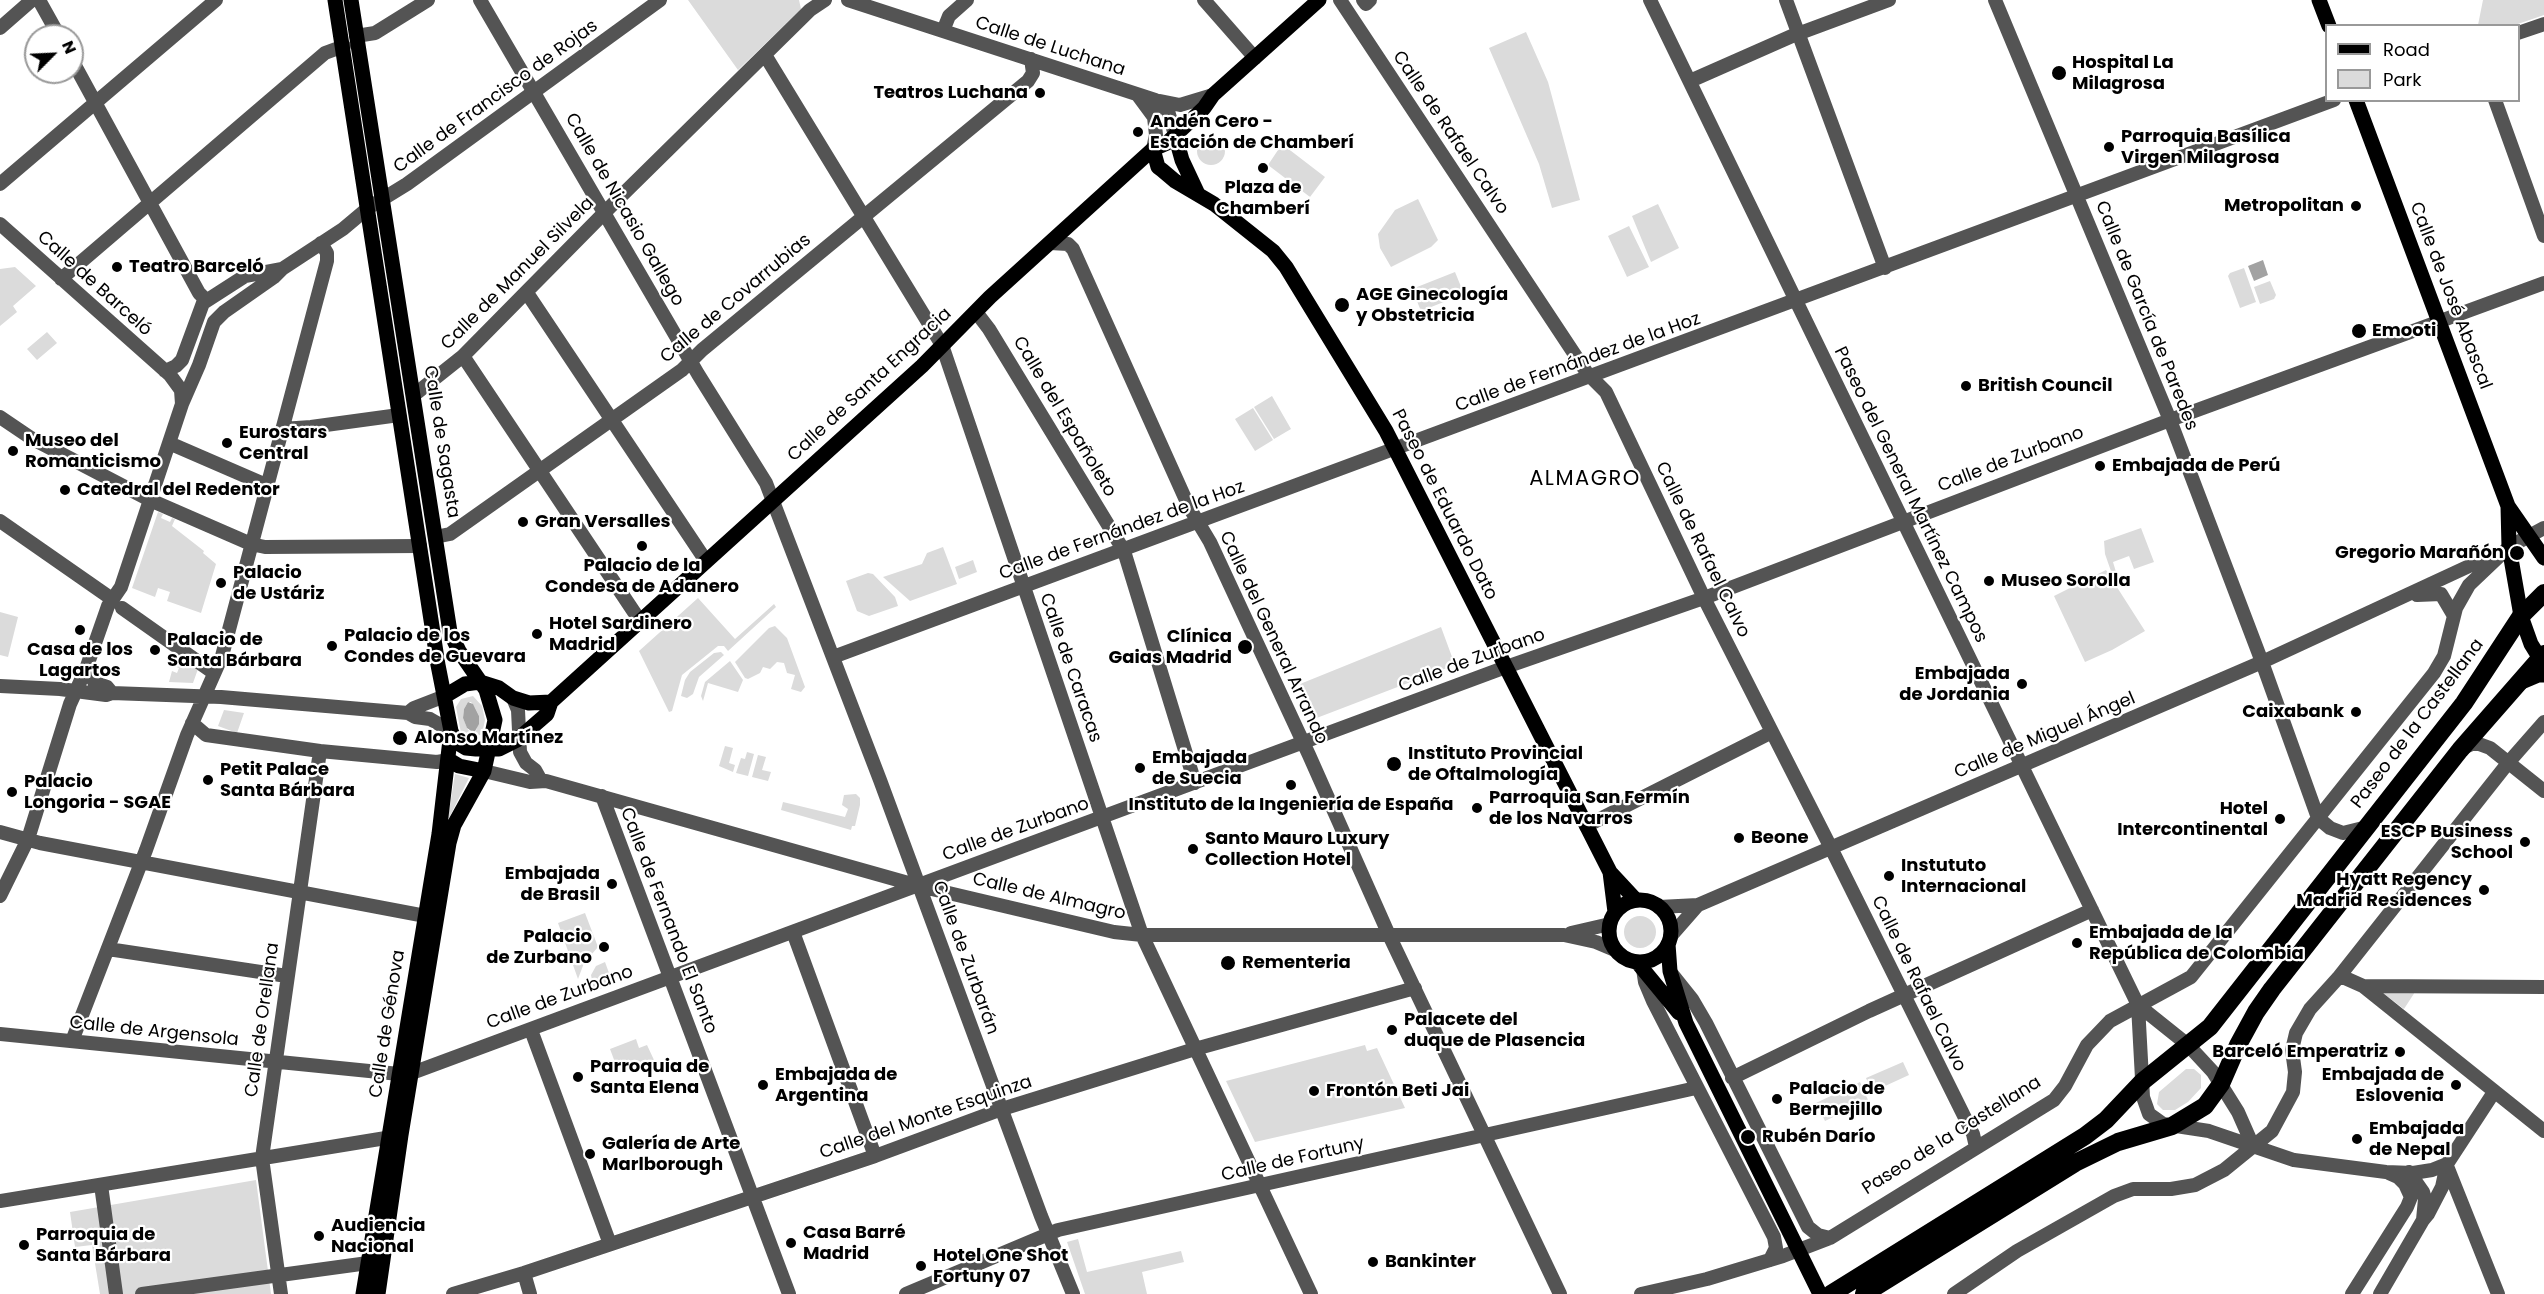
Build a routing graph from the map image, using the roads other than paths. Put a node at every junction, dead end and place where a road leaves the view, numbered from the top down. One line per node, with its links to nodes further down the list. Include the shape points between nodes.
1 (32, 0): 25 (street)
2 (39, 0): 22 (street)
3 (216, 0): 40 (street)
4 (335, 0): 30 (main road, Calle de Sagasta)
5 (351, 0): 29 (main road, Calle de Sagasta)
6 (428, 0): 29 (street, via 375,33)
7 (480, 0): 36 (street, Calle de Nicasio Gallego)
8 (660, 0): 36 (street, Calle de Francisco de Rojas)
9 (825, 0): 31 (street, Calle de Manuel Silvela)
10 (848, 0): 26 (street, Calle de Luchana)
11 (967, 0): 26 (street, via 949,16)
12 (1204, 0): 32 (street)
13 (1319, 0): 32 (main road, Calle de Santa Engracia)
14 (1340, 0): 71 (street, Calle de Rafael Calvo)
15 (1370, 0): 21 (street, via 1366,4)
16 (1650, 0): 35 (street, Paseo del General Martínez Campos)
17 (1786, 0): 28 (street)
18 (1889, 0): 28 (street)
19 (1995, 0): 48 (street, Calle de García de Paredes)
20 (2319, 0): 23 (main road)
21 (1359, 1)
22 (52, 24)
23 (2328, 24)
24 (2544, 24): 27 (street)
25 (0, 28)
26 (942, 30): 33 (street, Calle de Luchana)
27 (2520, 32)
28 (1799, 34): 35 (street); 57 (street)
29 (356, 36): 50 (main road, Calle de Sagasta)
30 (344, 46): 49 (street, via 325,53); 50 (main road, Calle de Sagasta)
31 (765, 55): 51 (street, Calle de Manuel Silvela); 52 (street, Calle de Caracas)
32 (1255, 58): 38 (main road, Calle de Santa Engracia)
33 (1031, 59): 37 (street, Calle de Luchana); 52 (street, Calle de Covarrubias, via 1033,73 1028,81)
34 (84, 81): 40 (street)
35 (1690, 81): 63 (street, Paseo del General Martínez Campos)
36 (534, 92): 50 (street, Calle de Francisco de Rojas); 51 (street, Calle de Nicasio Gallego)
37 (1137, 94): 39 (street, Calle de Luchana); 45 (street, Calle de Luchana, via 1154,117)
38 (1213, 95): 39 (street, Calle de Santa Engracia, via 1180,105); 44 (main road, Calle de Santa Engracia)
39 (1155, 100): 44 (street, via 1168,111)
40 (96, 102): 46 (street); 49 (street)
41 (2329, 102): 48 (street, Calle de Fernández de la Hoz)
42 (2357, 102): 65 (main road, Calle de José Abascal)
43 (2496, 102): 54 (street)
44 (1175, 135): 45 (main road, Calle de Santa Engracia); 47 (main road)
45 (1153, 148): 47 (main road, Paseo de Eduardo Dato, via 1158,167); 56 (main road, Calle de Santa Engracia)
46 (0, 184)
47 (1197, 192): 80 (main road, Paseo de Eduardo Dato, via 1279,258)
48 (2077, 197): 57 (street, Calle de Fernández de la Hoz); 77 (street, Calle de García de Paredes)
49 (150, 201): 59 (street); 62 (street)
50 (375, 204): 55 (street, Calle de Francisco de Rojas); 72 (main road, Calle de Sagasta); 74 (main road, Calle de Sagasta)
51 (605, 212): 61 (street, Calle de Manuel Silvela); 68 (street, Calle de Nicasio Gallego)
52 (865, 217): 66 (street, Calle de Caracas); 68 (street, Calle de Covarrubias)
53 (0, 224): 59 (street, Calle de Barceló)
54 (2544, 236)
55 (321, 243): 58 (street, Calle de Francisco de Rojas); 78 (street, via 327,261)
56 (1050, 243): 64 (main road, Calle de Santa Engracia); 88 (street, Calle del General Arrando, via 1068,244 1073,249)
57 (1885, 268): 63 (street, Calle de Fernández de la Hoz)
58 (282, 269): 62 (street, via 249,274); 69 (street, Calle de Francisco de Rojas, via 214,322)
59 (61, 279): 70 (street, Calle de Barceló)
60 (2544, 284): 65 (street, Calle de Zurbano)
61 (527, 293): 67 (street, Calle de Manuel Silvela); 76 (street)
62 (206, 300): 70 (street, via 182,360)
63 (1796, 301): 71 (street, Calle de Fernández de la Hoz); 86 (street, Paseo del General Martínez Campos)
64 (976, 312): 66 (main road, Calle de Santa Engracia); 95 (street, Calle del Españoleto)
65 (2439, 322): 77 (street, Calle de Zurbano); 85 (main road, Calle de José Abascal)
66 (942, 345): 84 (main road, Calle de Santa Engracia); 98 (street, Calle de Caracas)
67 (463, 356): 72 (street, Calle de Manuel Silvela); 81 (street)
68 (690, 361): 76 (street, Calle de Covarrubias); 84 (street, Calle de Nicasio Gallego)
69 (199, 365): 70 (street, via 184,373); 73 (street, Calle de Francisco de Rojas)
70 (165, 371): 73 (street, Calle de Barceló, via 181,390)
71 (1591, 376): 80 (street, Calle de Fernández de la Hoz); 101 (street, Calle de Rafael Calvo, via 1606,392)
72 (414, 395): 91 (main road, Calle de Sagasta)
73 (182, 404): 79 (street, Calle de Francisco de Rojas)
74 (399, 415): 78 (street); 93 (main road, Calle de Sagasta)
75 (0, 417): 83 (street, via 31,438)
76 (614, 420): 81 (street, Calle de Covarrubias); 97 (street)
77 (2170, 420): 86 (street, Calle de Zurbano); 107 (street, Calle de García de Paredes)
78 (282, 429): 82 (street)
79 (169, 443): 82 (street); 83 (street, Calle de Francisco de Rojas)
80 (1396, 450): 88 (street, Calle de Fernández de la Hoz); 109 (main road, Paseo de Eduardo Dato)
81 (539, 471): 91 (street, Calle de Covarrubias, via 450,534); 105 (street)
82 (266, 485): 92 (street)
83 (150, 500): 92 (street); 102 (street, Calle de Francisco de Rojas)
84 (774, 500): 97 (main road, Calle de Santa Engracia); 106 (street, Calle de Zurbarán)
85 (2508, 506): 90 (main road); 94 (main road)
86 (1903, 520): 101 (street, Calle de Zurbano); 132 (street, Paseo del General Martínez Campos)
87 (0, 521): 102 (street)
88 (1197, 523): 95 (street, Calle de Fernández de la Hoz); 126 (street, Calle del General Arrando, via 1210,542)
89 (2544, 528): 90 (street, Paseo de la Castellana)
90 (2528, 536): 94 (street, Paseo de la Castellana); 96 (main road)
91 (435, 537): 112 (main road, Calle de Sagasta, via 452,638)
92 (251, 544): 93 (street); 111 (street)
93 (420, 546): 117 (main road, Calle de Sagasta)
94 (2509, 547): 100 (street, Calle de Miguel Ángel); 103 (street, Paseo de la Castellana, via 2469,585); 104 (main road)
95 (1124, 551): 98 (street, Calle de Fernández de la Hoz); 135 (street, Calle del Españoleto)
96 (2544, 558)
97 (706, 561): 105 (main road, Calle de Santa Engracia)
98 (1023, 586): 106 (street, Calle de Fernández de la Hoz); 138 (street, Calle de Caracas)
99 (2542, 595): 104 (highway, Paseo de la Castellana)
100 (2406, 596): 103 (street, Calle de Miguel Ángel, via 2441,594); 107 (street, Calle de Miguel Ángel)
101 (1704, 598): 109 (street, Calle de Zurbano); 124 (street, Calle de Rafael Calvo)
102 (117, 604): 110 (street, Calle de Francisco de Rojas); 111 (street)
103 (2454, 616): 139 (street, Paseo de la Castellana, via 2444,656 2434,673)
104 (2521, 616): 108 (main road); 141 (highway, Paseo de la Castellana, via 2464,703)
105 (640, 621): 119 (main road, Calle de Santa Engracia)
106 (833, 657): 147 (street, Calle de Zurbarán)
107 (2262, 662): 132 (street, Calle de Miguel Ángel); 139 (street, Calle de García de Paredes)
108 (2543, 663): 128 (highway, via 2519,682)
109 (1506, 667): 126 (street, Calle de Zurbano); 140 (main road, Paseo de Eduardo Dato)
110 (86, 669): 114 (street, Calle de Francisco de Rojas); 115 (street, via 95,683)
111 (214, 673): 116 (street)
112 (480, 682): 117 (main road, via 465,684); 118 (main road); 127 (main road, Calle de Sagasta, via 495,720)
113 (0, 686): 114 (street)
114 (75, 692): 115 (street); 143 (street, Calle de Francisco de Rojas)
115 (112, 693): 116 (street)
116 (205, 696): 120 (street); 121 (street)
117 (445, 696): 120 (street); 123 (main road, Calle de Sagasta)
118 (513, 698): 119 (main road, via 529,703); 125 (street, via 519,719)
119 (551, 702): 125 (main road, Calle de Santa Engracia, via 547,714)
120 (408, 713): 123 (street)
121 (192, 723): 129 (street, via 206,735); 145 (street)
122 (2544, 723): 131 (street)
123 (451, 731): 127 (main road, via 461,746); 130 (main road, Calle de Génova)
124 (1772, 732): 140 (street); 144 (street, Calle de Rafael Calvo)
125 (517, 740): 127 (main road); 134 (street, via 522,758)
126 (1303, 743): 135 (street, Calle de Zurbano); 158 (street, Calle del General Arrando)
127 (490, 750): 133 (main road, Calle de Génova)
128 (2460, 750): 131 (street, via 2479,744); 183 (highway, via 2272,989 2238,1045)
129 (320, 751): 130 (street); 148 (street, Calle de Orellana)
130 (449, 760): 133 (main road); 154 (main road, Calle de Génova)
131 (2508, 763): 136 (street); 167 (street)
132 (2022, 765): 144 (street, Calle de Miguel Ángel); 153 (street, Paseo del General Martínez Campos)
133 (484, 771): 134 (street, Calle de Almagro, via 530,782); 154 (main road, Calle de Génova, via 454,825)
134 (540, 779): 137 (street, Calle de Almagro)
135 (1195, 783): 138 (street, Calle de Zurbano)
136 (2544, 792)
137 (602, 796): 147 (street, Calle de Almagro); 166 (street, Calle de Fernando El Santo)
138 (1102, 817): 147 (street, Calle de Zurbano); 157 (street, Calle de Caracas)
139 (2318, 818): 141 (street, Paseo de la Castellana, via 2343,833); 172 (street, Paseo de la Castellana, via 2192,977)
140 (1586, 826): 146 (main road, Paseo de Eduardo Dato)
141 (2367, 827): 177 (highway, Paseo de la Castellana, via 2222,1014)
142 (0, 832): 143 (street)
143 (28, 839): 145 (street); 149 (street, Calle de Francisco de Rojas)
144 (1831, 848): 151 (street, Calle de Miguel Ángel); 171 (street, Calle de Rafael Calvo)
145 (141, 862): 148 (street); 161 (street)
146 (1610, 872): 150 (main road, Paseo de Eduardo Dato); 155 (main road, Paseo de Eduardo Dato)
147 (919, 886): 156 (street, Calle de Zurbano); 157 (street, Calle de Almagro, via 1114,932); 186 (street, Calle de Zurbarán)
148 (300, 892): 154 (street); 165 (street, Calle de Orellana)
149 (0, 896)
150 (1636, 900): 152 (main road); 155 (main road, via 1625,904)
151 (1698, 905): 152 (street, Calle de Miguel Ángel); 160 (street, Calle de Miguel Ángel)
152 (1659, 907): 160 (main road, via 1667,917)
153 (2092, 910): 171 (street); 172 (street, Paseo del General Martínez Campos)
154 (431, 917): 180 (main road, Calle de Génova)
155 (1612, 918): 159 (street, Calle de Almagro); 162 (main road, via 1609,937)
156 (793, 932): 166 (street, Calle de Zurbano); 193 (street)
157 (1142, 935): 158 (street, Calle de Almagro); 178 (street, Calle de Caracas)
158 (1389, 935): 159 (street, Calle de Almagro); 170 (street, Calle del General Arrando)
159 (1564, 935): 162 (street, Calle de Almagro)
160 (1669, 941): 163 (main road, via 1662,953); 164 (main road)
161 (108, 949): 165 (street); 176 (street)
162 (1615, 950): 163 (main road)
163 (1640, 965): 173 (main road); 184 (street)
164 (1670, 971): 173 (main road); 181 (street, via 1697,1007)
165 (287, 976): 179 (street, Calle de Orellana)
166 (670, 977): 174 (street, Calle de Zurbano); 200 (street, Calle de Fernando El Santo)
167 (2338, 978): 168 (street); 191 (street, via 2310,1009 2296,1034 2292,1050 2294,1092 2284,1113 2272,1131)
168 (2363, 986): 169 (street); 185 (street)
169 (2544, 987)
170 (1415, 988): 178 (street, Calle del Monte Esquinza); 189 (street, Calle del General Arrando)
171 (1903, 997): 181 (street); 192 (street, Calle de Rafael Calvo)
172 (2138, 1005): 177 (street); 182 (street); 192 (street, Paseo de la Castellana, via 2117,1016 2094,1037 2054,1100)
173 (1686, 1023): 223 (main road)
174 (531, 1030): 180 (street, Calle de Zurbano); 205 (street)
175 (0, 1035): 176 (street, Calle de Argensola)
176 (72, 1041): 179 (street, Calle de Argensola)
177 (2188, 1045): 182 (highway); 183 (street)
178 (1195, 1048): 186 (street, Calle del Monte Esquinza); 199 (street, Calle de Caracas)
179 (275, 1062): 180 (street, Calle de Argensola); 194 (street, Calle de Orellana)
180 (406, 1074): 190 (main road, Calle de Génova)
181 (1732, 1078): 204 (street, via 1808,1227)
182 (2143, 1081): 187 (street, via 2149,1114); 224 (highway, via 2085,1136)
183 (2222, 1084): 187 (highway, via 2205,1106); 191 (street)
184 (1696, 1088): 189 (street, Calle de Fortuny); 206 (street, via 1774,1237 1776,1248)
185 (2494, 1092): 188 (street); 195 (street)
186 (1002, 1109): 193 (street, Calle del Monte Esquinza); 203 (street, Calle de Zurbarán)
187 (2172, 1126): 191 (street, via 2209,1131); 225 (highway, via 2118,1142 2075,1163)
188 (2544, 1131)
189 (1484, 1135): 199 (street, Calle de Fortuny); 221 (street, Calle del General Arrando)
190 (395, 1136): 194 (street); 207 (main road, Calle de Génova); 214 (main road, Calle de Génova)
191 (2253, 1146): 196 (street, via 2294,1160); 226 (street, via 2224,1170 2195,1185 2133,1189 2114,1197 2017,1251)
192 (1976, 1147): 204 (street, Paseo de la Castellana)
193 (875, 1156): 200 (street, Calle del Monte Esquinza)
194 (262, 1158): 198 (street); 209 (street, Calle de Orellana)
195 (2446, 1164): 197 (street); 202 (street, via 2442,1187); 229 (street)
196 (2386, 1172): 197 (street); 227 (street, via 2406,1184 2410,1197)
197 (2409, 1172): 202 (street, via 2423,1192)
198 (101, 1185): 201 (street); 210 (street)
199 (1260, 1186): 203 (street, Calle de Fortuny); 220 (street, Calle de Caracas)
200 (753, 1197): 205 (street, Calle del Monte Esquinza); 217 (street, Calle de Fernando El Santo)
201 (0, 1201)
202 (2423, 1220): 228 (street)
203 (1048, 1234): 218 (street, Calle de Fortuny); 219 (street, Calle de Zurbarán)
204 (1830, 1238): 206 (street, Paseo de la Castellana)
205 (610, 1245): 208 (street, Calle del Monte Esquinza)
206 (1770, 1260): 222 (street, Paseo de la Castellana)
207 (368, 1263): 209 (street); 213 (main road, Calle de Génova)
208 (524, 1273): 215 (street, Calle del Monte Esquinza); 216 (street)
209 (278, 1275): 211 (street); 212 (street, Calle de Orellana)
210 (116, 1294)
211 (142, 1294)
212 (281, 1294)
213 (363, 1294)
214 (378, 1294)
215 (453, 1294)
216 (530, 1294)
217 (789, 1294)
218 (906, 1294)
219 (1073, 1294)
220 (1311, 1294)
221 (1560, 1294)
222 (1641, 1294)
223 (1820, 1294)
224 (1831, 1294)
225 (1864, 1294)
226 (1954, 1294)
227 (2352, 1294)
228 (2380, 1294)
229 (2498, 1294)

